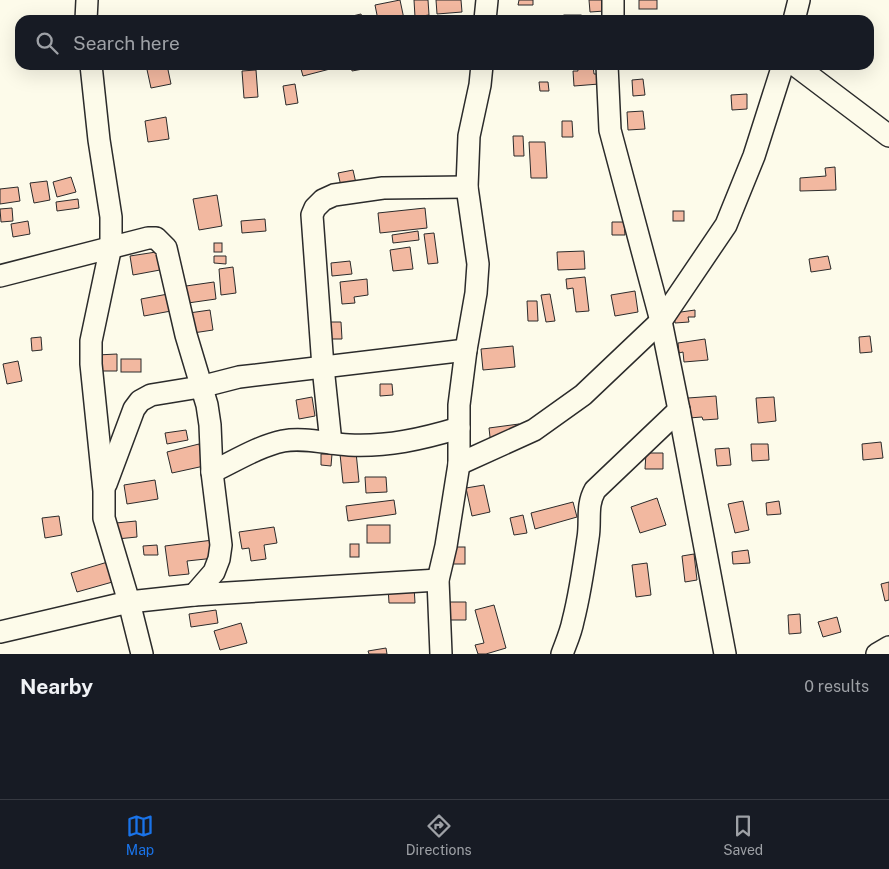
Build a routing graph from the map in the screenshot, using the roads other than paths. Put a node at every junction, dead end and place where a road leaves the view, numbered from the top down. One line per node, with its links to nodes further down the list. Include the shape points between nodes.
1 (87, 0): 5 (street)
2 (487, 0): 6 (street)
3 (613, 0): 7 (street)
4 (798, 0): 8 (street)
5 (86, 15)
6 (486, 15)
7 (613, 15)
8 (795, 15)
9 (92, 70): 16 (street, via 111,217)
10 (482, 70): 15 (street, via 469,136)
11 (607, 70): 18 (street, via 610,130)
12 (781, 70): 18 (street, via 754,156 726,225)
13 (801, 70): 14 (street)
14 (889, 136)
15 (467, 186): 19 (street, via 478,264); 20 (street, via 384,188 334,195 315,208 312,215)
16 (110, 246): 17 (street); 21 (street, via 156,238 166,248); 27 (street, via 92,341)
17 (0, 276)
18 (661, 322): 22 (street); 25 (street, via 583,395 534,430)
19 (466, 350): 20 (street); 23 (street)
20 (323, 367): 21 (street, via 239,377); 24 (street)
21 (200, 387): 26 (street, via 210,425); 27 (street, via 151,395 140,401 134,409)
22 (679, 410): 35 (street, via 590,498 582,579 573,623); 36 (street)
23 (458, 428): 24 (street, via 404,442 365,445); 25 (street)
24 (331, 442): 26 (street, via 282,442)
25 (459, 464): 28 (street)
26 (212, 472): 29 (street, via 220,559 214,572)
27 (104, 491): 30 (street, via 104,518)
28 (438, 580): 29 (street); 34 (street)
29 (194, 596): 30 (street)
30 (129, 602): 31 (street); 33 (street)
31 (0, 632)
32 (889, 647): 37 (street)
33 (142, 654)
34 (441, 654)
35 (562, 654)
36 (725, 654)
37 (877, 654)

